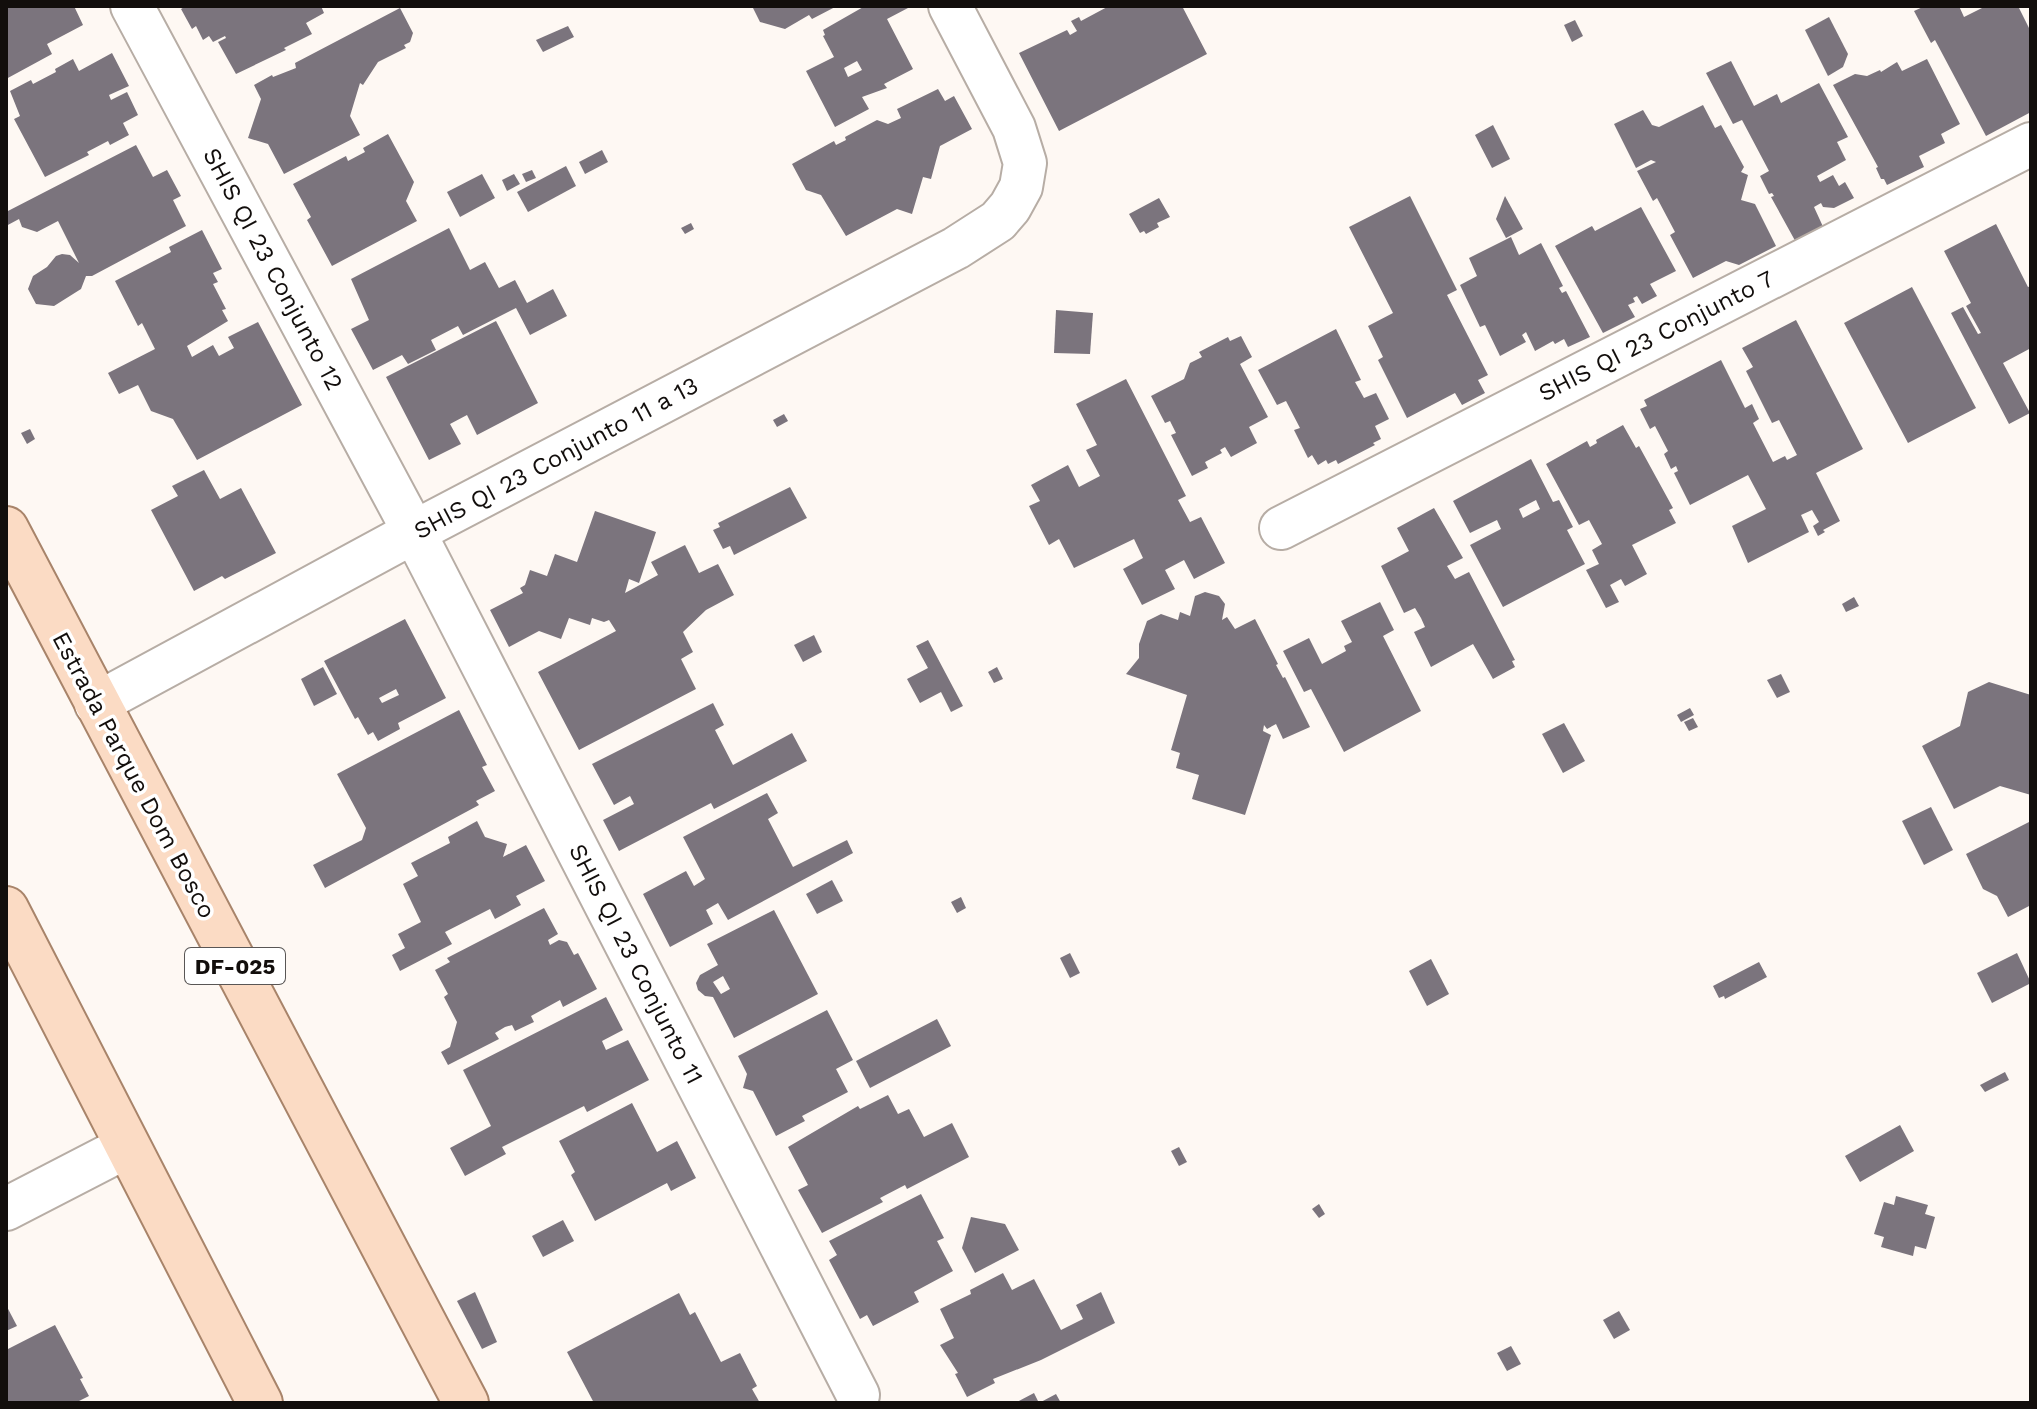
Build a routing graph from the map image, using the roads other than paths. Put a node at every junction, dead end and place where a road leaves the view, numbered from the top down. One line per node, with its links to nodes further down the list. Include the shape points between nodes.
1 (132, 6): 6 (street, SHIS QI 23 Conjunto 12)
2 (950, 6): 6 (street, SHIS QI 23 Conjunto 11 a 13, via 1014,128 1025,163 1021,187 998,221 956,248)
3 (2031, 144): 4 (street, SHIS QI 23 Conjunto 7)
4 (1281, 528)
5 (6, 529): 7 (main road, Estrada Parque Dom Bosco / DF-025)
6 (414, 532): 7 (street, SHIS QI 23 Conjunto 11 a 13); 11 (street, SHIS QI 23 Conjunto 11)
7 (96, 704): 13 (main road, Estrada Parque Dom Bosco / DF-025)
8 (6, 909): 9 (main road)
9 (128, 1146): 10 (street); 12 (main road)
10 (6, 1209)
11 (858, 1395)
12 (260, 1403)
13 (466, 1403)

